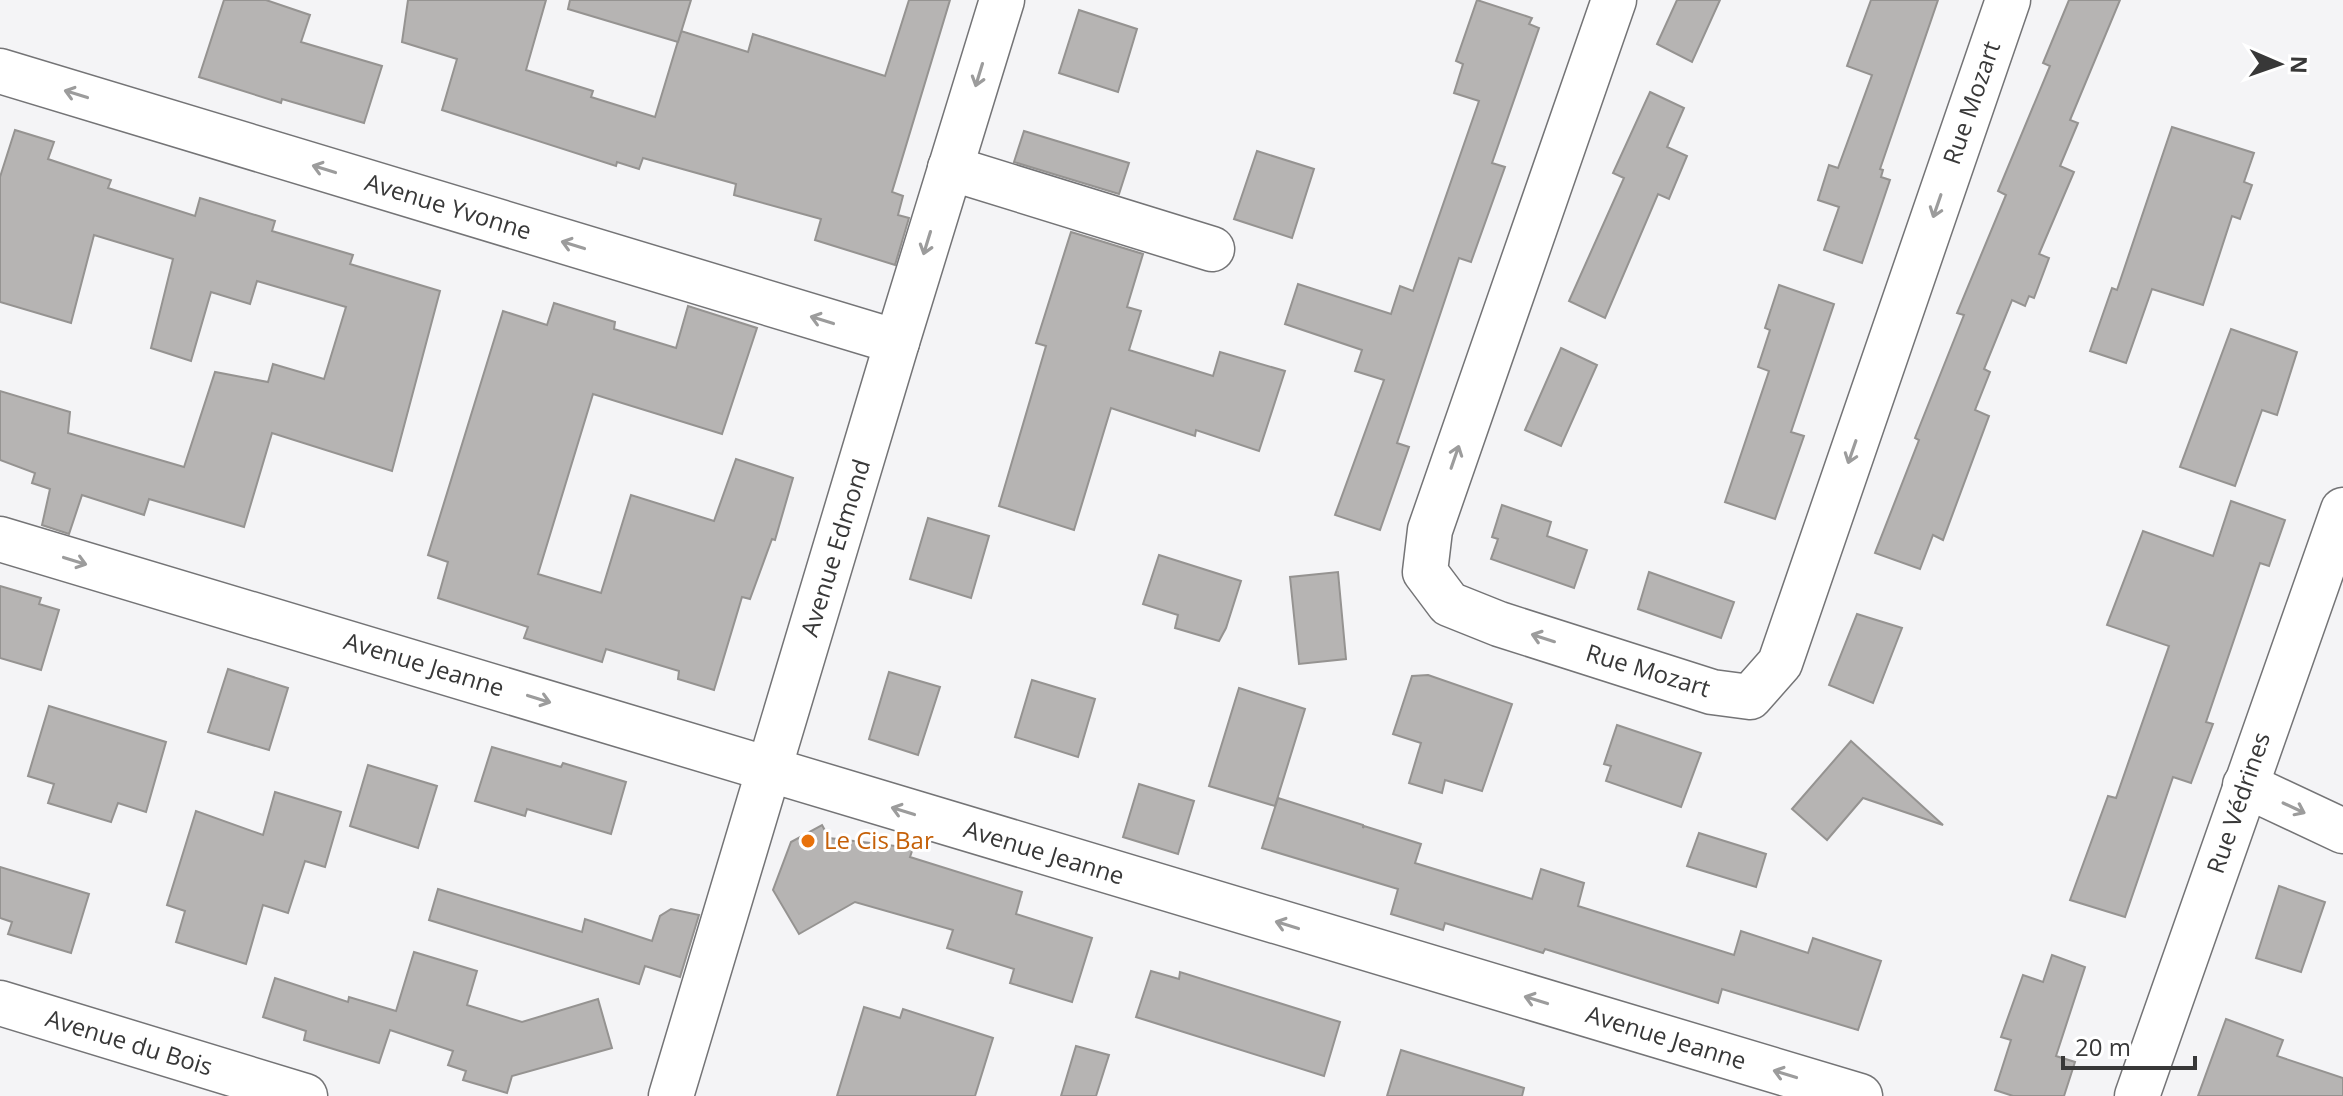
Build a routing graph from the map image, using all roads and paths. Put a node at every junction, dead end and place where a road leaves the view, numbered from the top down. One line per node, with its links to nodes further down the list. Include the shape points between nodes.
1 (1002, 0): 5 (street, Avenue Edmond, one-way to 5)
2 (1614, 0): 3 (street, Rue Mozart, one-way to 2, via 1780,663 1750,697 1712,692 1499,624 1449,604 1425,572 1430,530)
3 (2008, 0)
4 (0, 71): 7 (street, Avenue Yvonne, one-way to 4)
5 (950, 168): 6 (street); 7 (street, Avenue Edmond, one-way to 7)
6 (1212, 249)
7 (897, 342): 10 (street, Avenue Edmond)
8 (2343, 510): 11 (street, Rue Védrines)
9 (0, 539): 10 (street, Avenue Jeanne, one-way to 10)
10 (769, 771): 15 (street, Avenue Edmond); 16 (street, Avenue Jeanne, one-way to 10)
11 (2245, 785): 12 (street, one-way to 12); 17 (street, Rue Védrines)
12 (2343, 831)
13 (0, 1003): 14 (street, Avenue du Bois)
14 (305, 1096)
15 (671, 1096)
16 (1860, 1096)
17 (2137, 1096)

